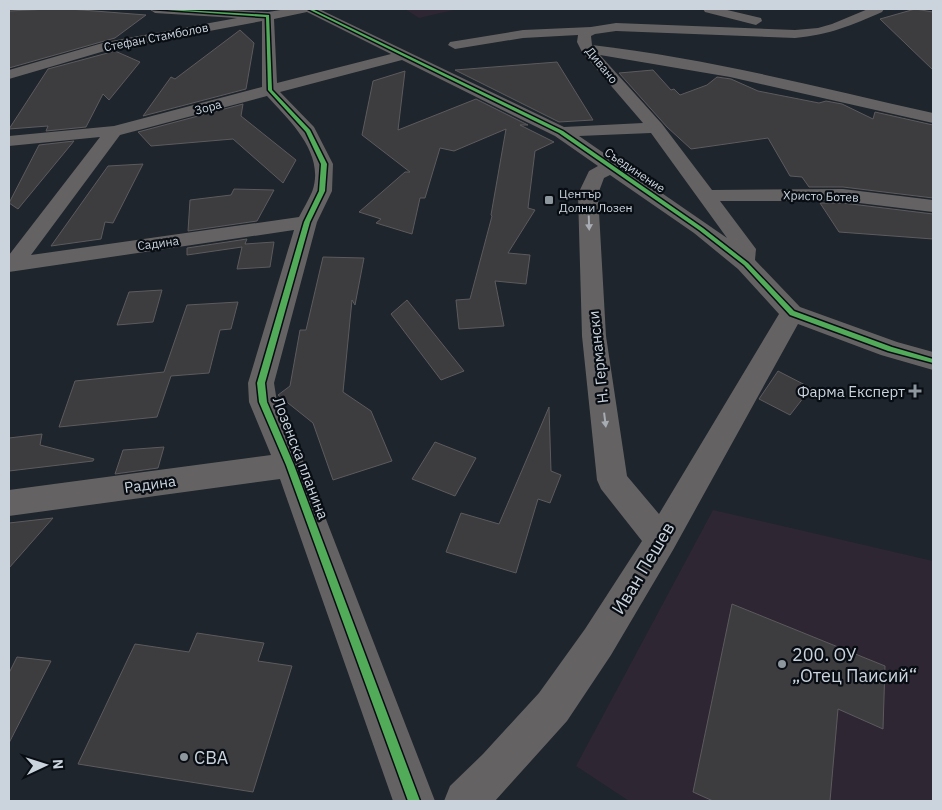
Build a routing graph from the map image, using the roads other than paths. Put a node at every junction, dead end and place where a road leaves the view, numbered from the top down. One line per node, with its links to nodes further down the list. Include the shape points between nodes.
1 (155, 9): 6 (street)
2 (306, 9): 6 (street, Стефан Стамболов)
3 (310, 9): 11 (street, Съединение)
4 (709, 9): 8 (street, via 783,27)
5 (878, 9): 8 (street, Дивано, via 837,27)
6 (268, 16): 12 (street, Стефан Стамболов, via 106,46); 13 (street)
7 (591, 31): 8 (street, Дивано, via 635,27); 9 (street, via 528,32); 10 (street, Дивано, via 584,34)
8 (795, 34)
9 (456, 45)
10 (587, 49): 14 (street, via 730,73); 15 (street, Дивано)
11 (404, 55): 13 (street, Зора); 17 (street, Съединение)
12 (9, 76)
13 (270, 90): 16 (street, Зора); 22 (street, Лозенска планина, via 308,131 324,164 322,191)
14 (933, 118)
15 (656, 128): 17 (street); 20 (street, Дивано)
16 (114, 131): 18 (street, Зора); 23 (street)
17 (561, 132): 19 (street, Съединение)
18 (9, 141)
19 (610, 167): 24 (street, Съединение); 29 (street, Н. Германски, one-way to 29, via 596,175 588,194 594,336 612,480)
20 (708, 196): 21 (street, Христо Ботев, via 843,195); 24 (street, Дивано, via 745,249)
21 (933, 206)
22 (307, 222): 23 (street, Садина); 27 (street, Лозенска планина, via 261,383 263,402)
23 (11, 264)
24 (746, 264): 25 (street, Съединение)
25 (792, 313): 26 (street, Съединение); 29 (street, Иван Пешев)
26 (933, 361)
27 (290, 465): 28 (street, Радина); 30 (street, Лозенска планина)
28 (9, 503)
29 (661, 540): 31 (street, Иван Пешев, via 553,707)
30 (414, 801)
31 (465, 801)

